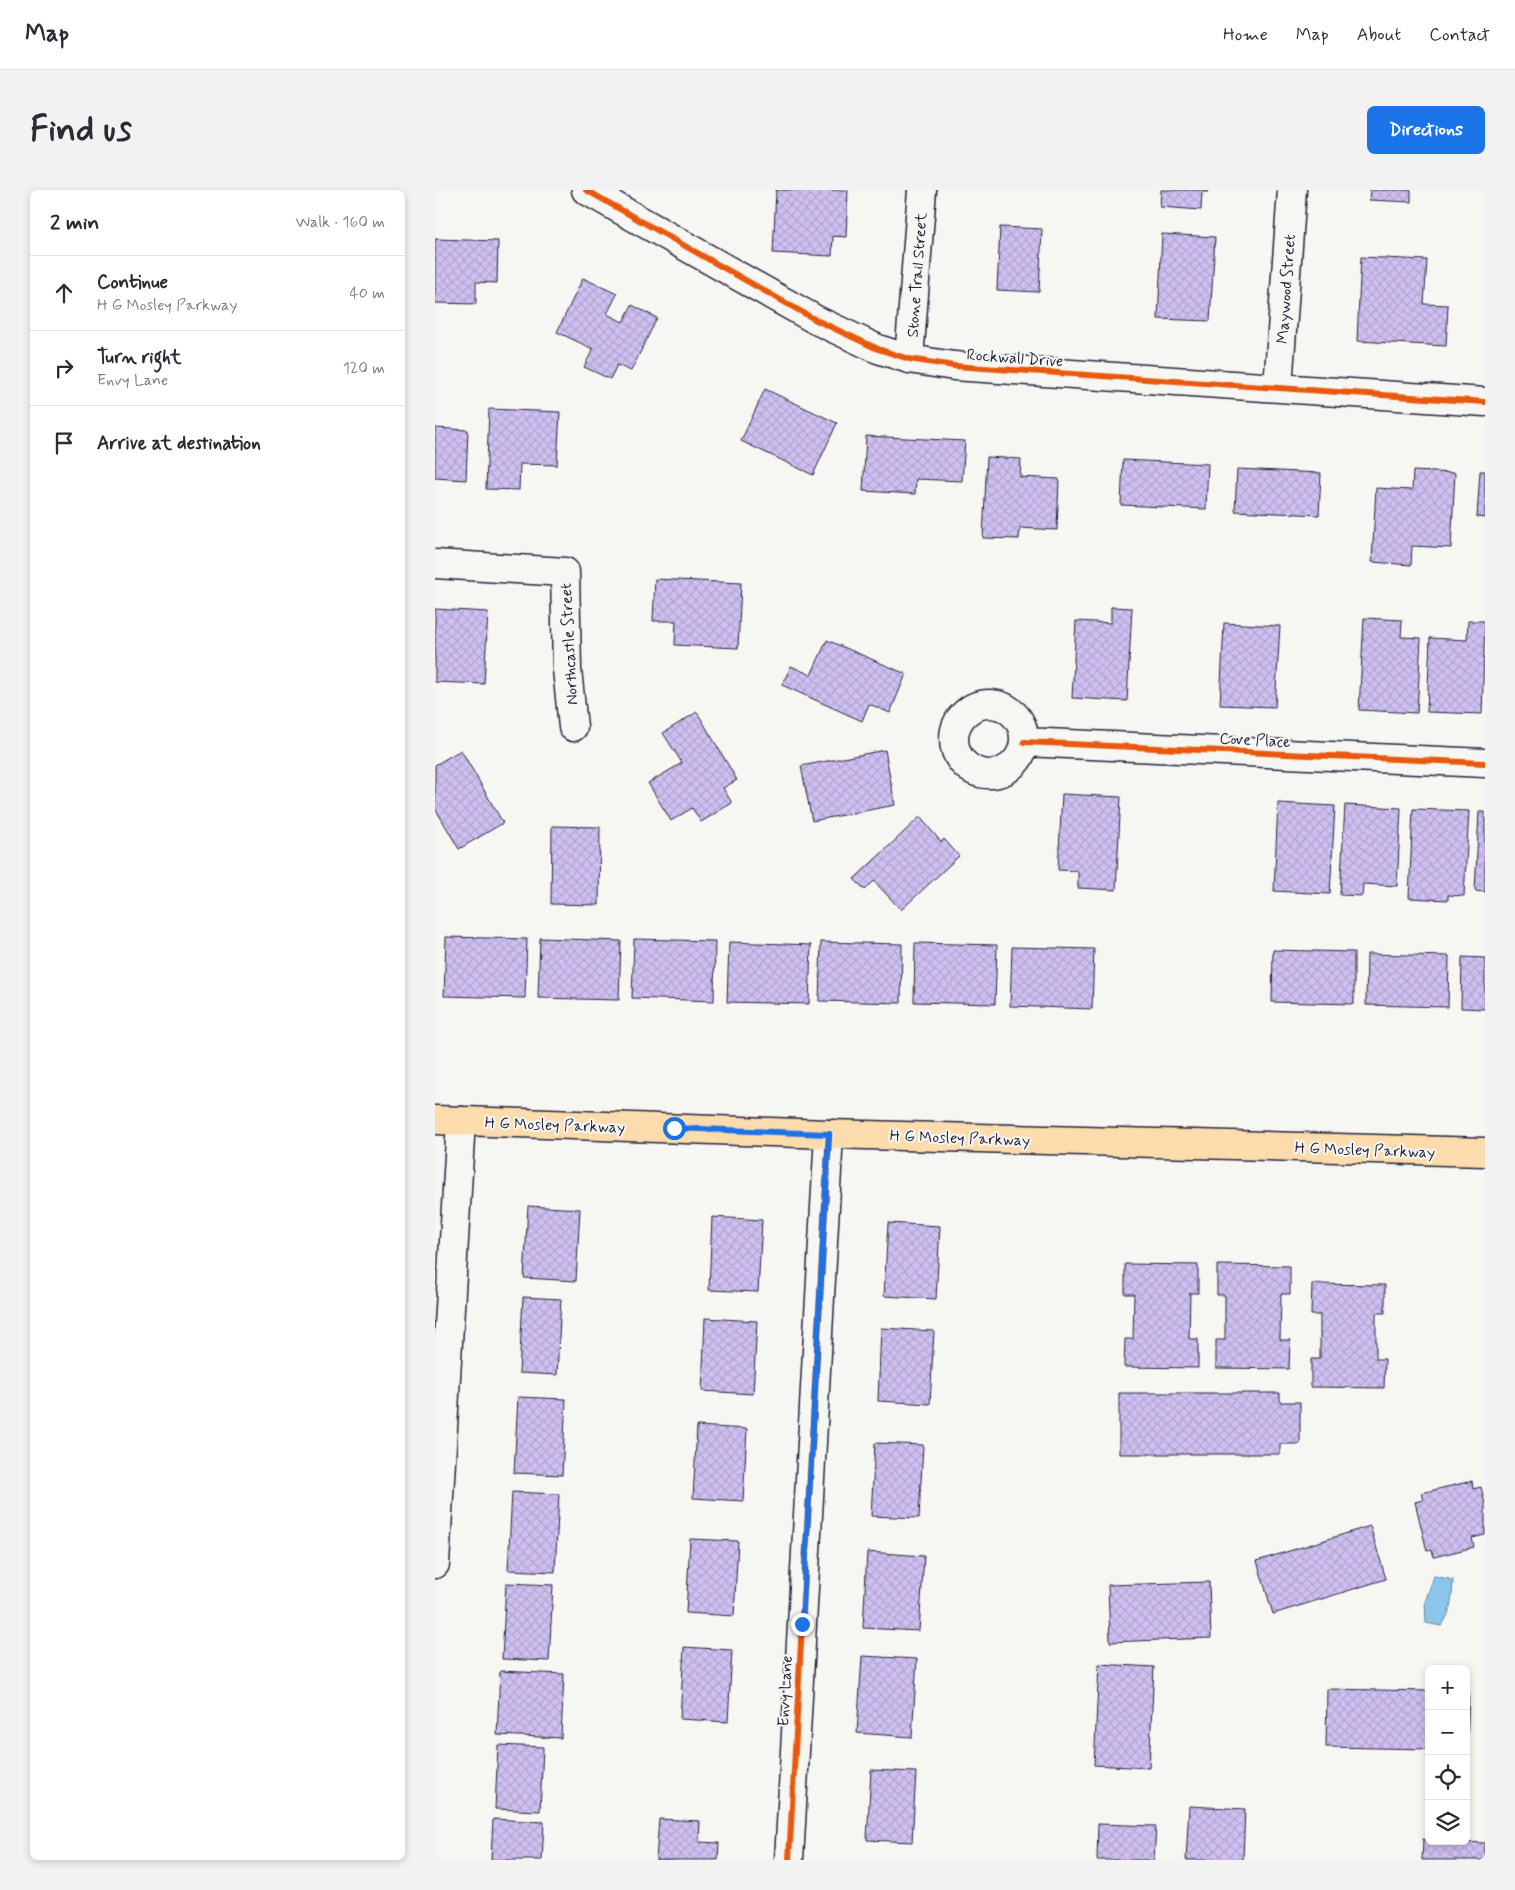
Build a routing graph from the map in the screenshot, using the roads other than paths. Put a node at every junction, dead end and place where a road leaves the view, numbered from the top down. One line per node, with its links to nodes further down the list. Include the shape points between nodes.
1 (586, 190): 4 (street, Rockwall Drive, via 816,320 878,350)
2 (922, 190): 4 (street, Stone Trail Street)
3 (1291, 190): 5 (street, Maywood Street)
4 (909, 359): 5 (street, Rockwall Drive, via 954,366)
5 (1278, 388): 6 (street, Rockwall Drive)
6 (1485, 402)
7 (435, 564): 8 (street, Northcastle Street, via 565,572 567,669)
8 (573, 727)
9 (1024, 742): 10 (street, Cove Place)
10 (1485, 763)
11 (448, 1121): 12 (main road, H G Mosley Parkway); 14 (street)
12 (829, 1134): 13 (main road, H G Mosley Parkway); 15 (street, Envy Lane)
13 (1485, 1152)
14 (435, 1564)
15 (789, 1860)

